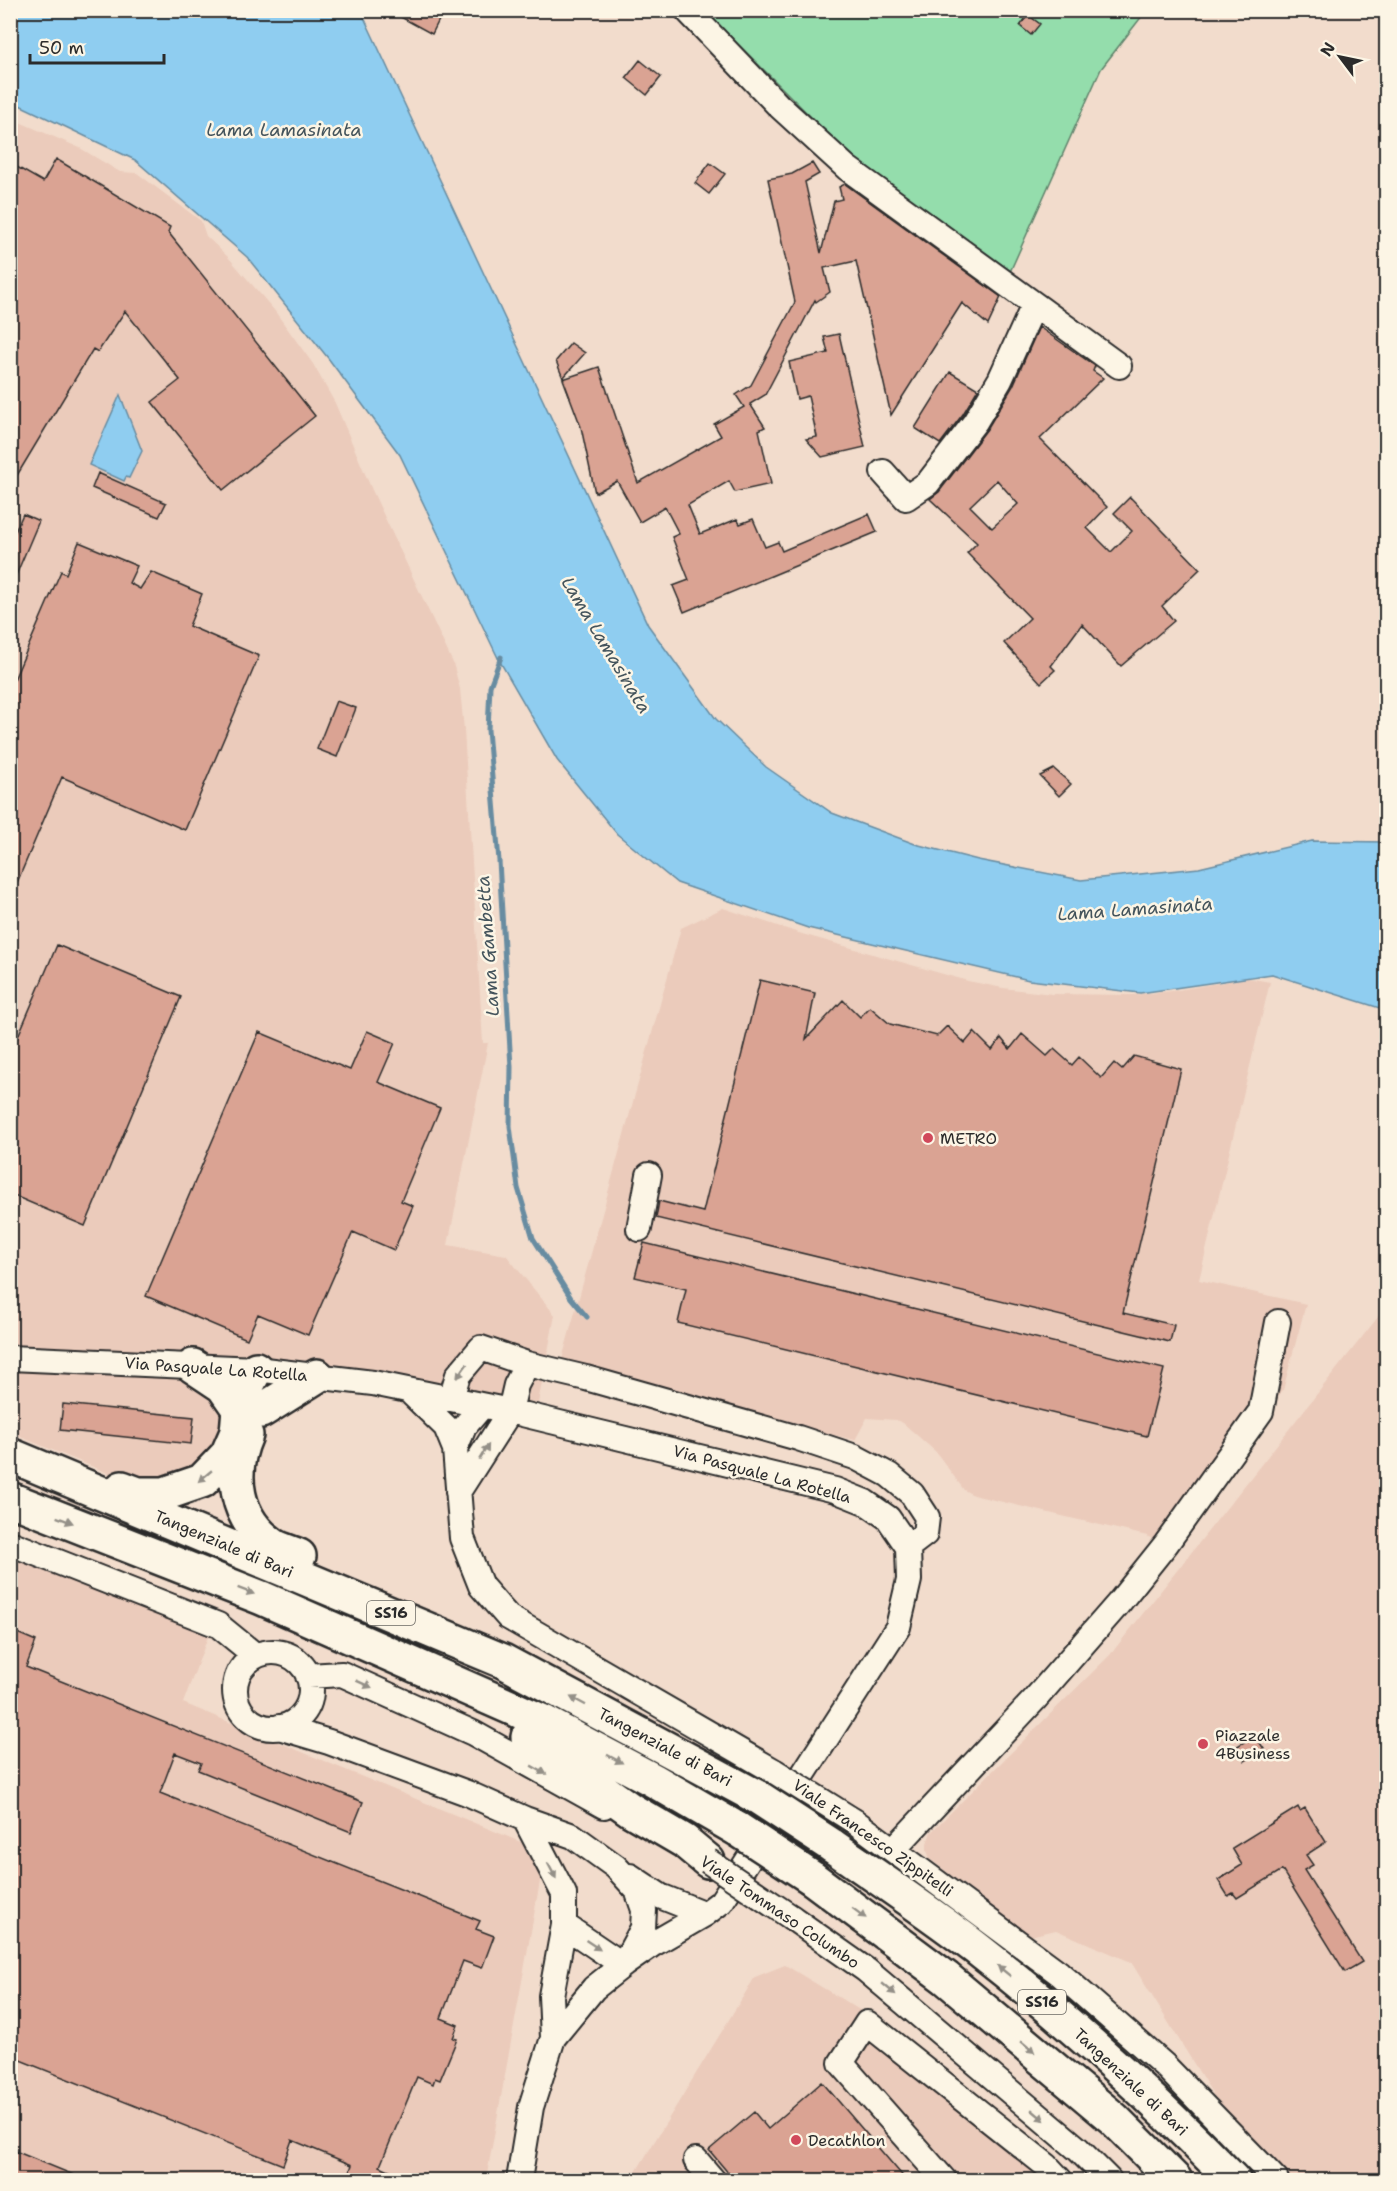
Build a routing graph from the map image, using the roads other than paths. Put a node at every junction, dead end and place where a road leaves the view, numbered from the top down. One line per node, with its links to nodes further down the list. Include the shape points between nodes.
1 (687, 10): 2 (street, via 771,97 848,168)
2 (1034, 305): 3 (street); 4 (street, via 1000,380 975,422 928,483 906,498)
3 (1119, 366)
4 (883, 472)
5 (649, 1175): 6 (street)
6 (639, 1229)
7 (1278, 1322): 34 (street, via 1261,1411 1166,1544 1035,1699)
8 (10, 1358): 10 (street, Via Pasquale La Rotella)
9 (527, 1364): 14 (street, one-way to 14, via 481,1348 458,1375); 17 (street, via 516,1385); 24 (street, via 855,1457 889,1475 912,1494 927,1517 925,1534)
10 (193, 1366): 11 (street, Via Pasquale La Rotella); 16 (highway)
11 (256, 1369): 12 (street, Via Pasquale La Rotella); 16 (highway, via 266,1397)
12 (317, 1376): 13 (street, Via Pasquale La Rotella); 16 (highway)
13 (409, 1391): 14 (street, Via Pasquale La Rotella); 19 (street, via 446,1427)
14 (451, 1398): 15 (street, Via Pasquale La Rotella)
15 (482, 1406): 17 (street, Via Pasquale La Rotella); 19 (street, via 464,1427)
16 (250, 1410): 18 (highway, one-way to 18, via 227,1455 202,1481 164,1494 138,1494 45,1457); 25 (highway, via 236,1470 243,1508 255,1528 273,1545 332,1569)
17 (510, 1412): 21 (street, one-way to 17); 24 (street, Via Pasquale La Rotella, via 834,1490 865,1502 888,1518)
18 (10, 1449)
19 (455, 1449): 21 (street, Viale Francesco Zippitelli)
20 (10, 1455): 25 (highway, Tangenziale di Bari / SS16)
21 (458, 1492): 32 (street, Viale Francesco Zippitelli, via 462,1538 481,1586 508,1617)
22 (10, 1499): 26 (highway, SS16, one-way to 26)
23 (10, 1543): 27 (street, via 218,1625)
24 (908, 1547): 37 (street, via 909,1580 898,1627 721,1902)
25 (363, 1601): 32 (highway, Tangenziale di Bari / SS16, one-way to 25, via 503,1661)
26 (379, 1648): 35 (highway, via 411,1681 561,1755 631,1810 684,1841); 47 (highway, SS16, one-way to 47, bridge, via 543,1722 653,1780 812,1878 946,1978 1113,2120)
27 (256, 1656): 28 (street, via 274,1652 292,1657); 30 (street, via 239,1672 239,1707 256,1724)
28 (308, 1676): 29 (street); 35 (street, Viale Tommaso Columbo, one-way to 35, via 342,1674 473,1733)
29 (307, 1707): 30 (street, via 290,1724); 31 (street, via 312,1722)
30 (279, 1727): 31 (street)
31 (329, 1742): 33 (street)
32 (767, 1784): 34 (street, Viale Francesco Zippitelli, bridge, via 854,1821); 48 (highway, Tangenziale di Bari / SS16, one-way to 32, bridge, via 1141,2090 1034,1995 910,1899 831,1845)
33 (525, 1819): 36 (street, via 573,1836); 38 (street, one-way to 38, via 564,1894)
34 (893, 1850): 49 (street, Viale Francesco Zippitelli, via 1059,1973 1164,2065)
35 (708, 1861): 46 (street, Viale Tommaso Columbo, one-way to 46, bridge, via 866,1970 1078,2149)
36 (616, 1867): 37 (street, via 660,1896); 39 (street, via 638,1890 644,1910 643,1928)
37 (705, 1914): 39 (street)
38 (564, 1925): 39 (street, one-way to 39); 40 (street, via 551,1996)
39 (622, 1965): 40 (street, via 594,1988)
40 (554, 2037): 42 (street, via 531,2107)
41 (696, 2160): 43 (street)
42 (519, 2181)
43 (713, 2181)
44 (944, 2181): 45 (street, via 841,2063 867,2023 1047,2166)
45 (1060, 2181)
46 (1109, 2181)
47 (1175, 2181)
48 (1233, 2181)
49 (1276, 2181)

